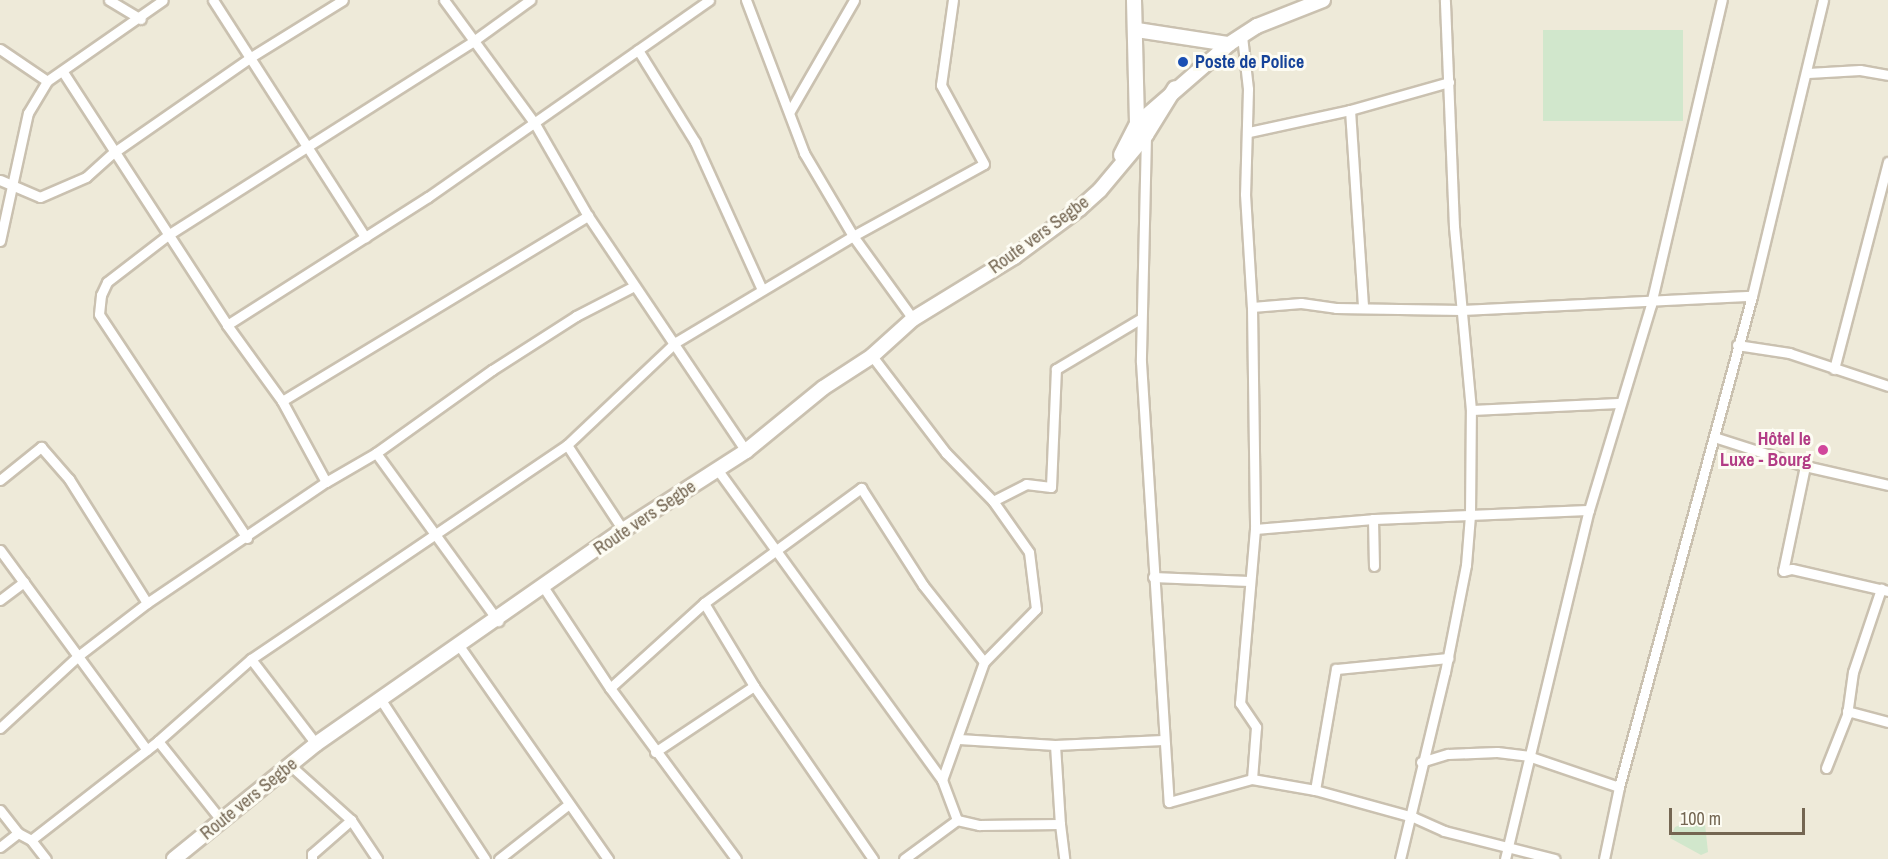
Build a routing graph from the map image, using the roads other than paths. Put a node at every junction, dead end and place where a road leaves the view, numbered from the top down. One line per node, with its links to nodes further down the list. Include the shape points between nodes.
1 (109, 0): 16 (street)
2 (163, 0): 16 (street)
3 (213, 0): 23 (street)
4 (343, 0): 23 (street)
5 (444, 0): 19 (street)
6 (530, 0): 19 (street)
7 (746, 0): 30 (street)
8 (854, 0): 30 (street)
9 (953, 0): 41 (street, via 941,85 984,164)
10 (1134, 0): 17 (main road)
11 (1323, 0): 18 (main road, Route vers Segbe)
12 (1445, 0): 28 (street)
13 (1722, 0): 47 (street)
14 (1823, 0): 25 (street)
15 (707, 1): 22 (street)
16 (141, 18): 24 (street)
17 (1137, 30): 20 (main road); 32 (main road)
18 (1242, 36): 20 (main road, Route vers Segbe); 33 (street)
19 (472, 42): 31 (street); 34 (street)
20 (1229, 44): 32 (main road, Route vers Segbe, via 1175,88)
21 (0, 49): 27 (street)
22 (638, 50): 31 (street); 45 (street, via 695,142)
23 (251, 57): 34 (street); 35 (street)
24 (63, 72): 27 (street); 35 (street)
25 (1808, 73): 26 (street, via 1860,70); 46 (street)
26 (1888, 75)
27 (47, 81): 38 (street, via 28,113)
28 (1449, 82): 29 (street); 50 (street, via 1454,227)
29 (1350, 110): 33 (street); 49 (street)
30 (790, 111): 41 (street, via 804,153)
31 (535, 124): 39 (street); 42 (street)
32 (1141, 129): 51 (street); 52 (main road, Route vers Segbe, via 1112,173 1079,209 1014,257)
33 (1249, 132): 48 (street, via 1245,194)
34 (307, 147): 40 (street); 42 (street)
35 (113, 153): 38 (street, via 86,177 40,197); 40 (street)
36 (1888, 162): 57 (street)
37 (0, 180): 38 (street)
38 (14, 185): 43 (street)
39 (588, 216): 44 (street); 59 (street)
40 (168, 235): 53 (street); 78 (street, via 107,282 99,314)
41 (853, 236): 45 (street); 52 (street)
42 (365, 237): 53 (street)
43 (0, 241)
44 (634, 286): 54 (street); 65 (street, via 576,316 492,370)
45 (762, 290): 54 (street)
46 (1752, 296): 47 (street); 55 (street)
47 (1651, 304): 50 (street); 60 (street)
48 (1252, 307): 49 (street, via 1301,303); 75 (street)
49 (1363, 307): 50 (street)
50 (1462, 310): 61 (street)
51 (1140, 318): 71 (street, via 1056,369 1058,396 1051,487 1026,484); 82 (street)
52 (913, 319): 56 (main road, Route vers Segbe)
53 (227, 326): 59 (street)
54 (676, 342): 63 (street); 64 (street)
55 (1737, 345): 57 (street, via 1789,353); 62 (street)
56 (872, 356): 64 (main road, Route vers Segbe, via 823,388); 71 (street, via 946,453)
57 (1834, 369): 58 (street)
58 (1888, 386)
59 (282, 401): 69 (street)
60 (1619, 403): 61 (street); 72 (street)
61 (1471, 410): 73 (street)
62 (1714, 437): 66 (street); 115 (street)
63 (567, 446): 76 (street); 77 (street)
64 (746, 451): 67 (main road, Route vers Segbe)
65 (376, 453): 69 (street); 77 (street)
66 (1805, 466): 70 (street); 86 (street, via 1783,571 1792,569)
67 (717, 469): 76 (main road, Route vers Segbe); 79 (street)
68 (0, 480): 88 (street, via 41,447 69,479)
69 (326, 482): 78 (street)
70 (1888, 485)
71 (993, 501): 95 (street, via 1029,552 1036,609)
72 (1590, 510): 73 (street); 109 (street)
73 (1470, 515): 74 (street); 93 (street, via 1466,565)
74 (1372, 519): 75 (street); 81 (street)
75 (1255, 529): 83 (street)
76 (623, 531): 85 (main road, Route vers Segbe)
77 (435, 534): 90 (street); 94 (street)
78 (247, 538): 88 (street)
79 (777, 548): 89 (street); 95 (street, via 861,488 923,585); 114 (street)
80 (0, 550): 84 (street)
81 (1374, 566)
82 (1153, 577): 83 (street); 104 (street)
83 (1249, 581): 113 (street, via 1240,703 1256,728)
84 (24, 582): 87 (street); 92 (street)
85 (544, 588): 90 (main road, Route vers Segbe); 97 (street)
86 (1884, 590): 99 (street, via 1853,672)
87 (0, 600)
88 (147, 603): 92 (street)
89 (704, 603): 96 (street); 97 (street)
90 (498, 621): 91 (main road, Route vers Segbe)
91 (460, 647): 98 (main road, Route vers Segbe); 117 (street)
92 (78, 656): 101 (street); 107 (street)
93 (1448, 658): 110 (street); 116 (street, via 1336,669)
94 (251, 659): 103 (street); 105 (street)
95 (984, 662): 102 (street)
96 (754, 686): 108 (street); 136 (street)
97 (610, 688): 108 (street)
98 (381, 700): 105 (main road, Route vers Segbe); 132 (street)
99 (1847, 711): 100 (street); 112 (street)
100 (1888, 723)
101 (0, 728)
102 (959, 739): 106 (street); 114 (street)
103 (158, 741): 107 (street); 120 (street)
104 (1163, 741): 106 (street); 113 (street, via 1169,802)
105 (316, 744): 111 (main road, Route vers Segbe)
106 (1055, 745): 123 (street)
107 (147, 750): 125 (street)
108 (655, 752): 135 (street)
109 (1528, 756): 110 (street, via 1472,752); 115 (street); 127 (street)
110 (1421, 762): 119 (street)
111 (291, 766): 120 (main road, Route vers Segbe); 121 (street)
112 (1826, 768)
113 (1252, 779): 116 (street)
114 (942, 780): 122 (street)
115 (1618, 787): 142 (street)
116 (1315, 790): 119 (street)
117 (569, 804): 133 (street); 134 (street)
118 (0, 810): 124 (street)
119 (1413, 817): 127 (street, via 1444,831); 139 (street)
120 (220, 820): 130 (main road, Route vers Segbe)
121 (351, 820): 128 (street); 131 (street)
122 (957, 820): 123 (street, via 980,825); 137 (street)
123 (1060, 824): 138 (street)
124 (18, 833): 125 (street); 126 (street)
125 (32, 840): 129 (street)
126 (0, 847)
127 (1509, 847): 140 (street); 141 (street)
128 (310, 857)
129 (46, 859)
130 (174, 859)
131 (377, 859)
132 (485, 859)
133 (499, 859)
134 (608, 859)
135 (736, 859)
136 (873, 859)
137 (904, 859)
138 (1064, 859)
139 (1400, 859)
140 (1505, 859)
141 (1556, 859)
142 (1604, 859)

